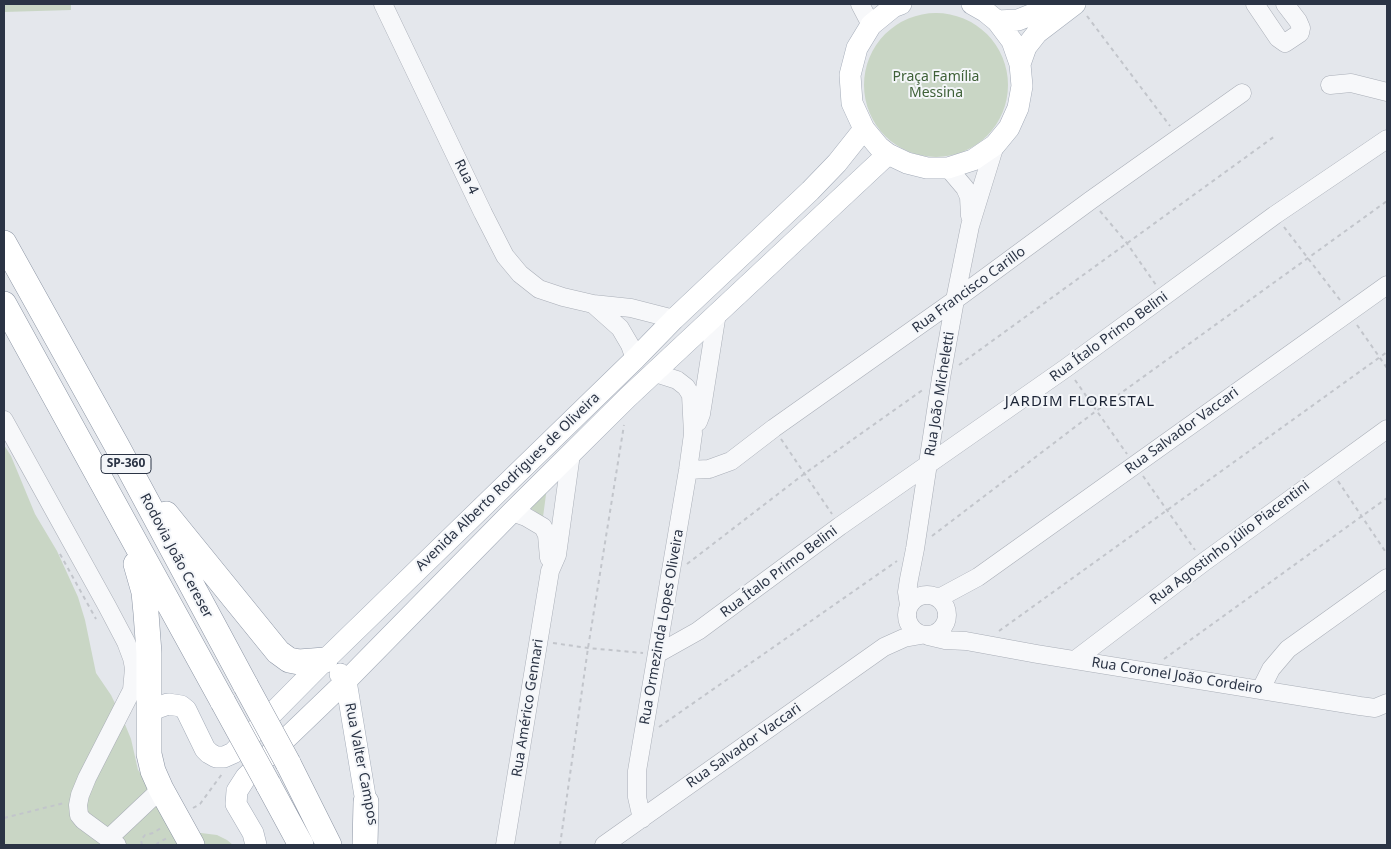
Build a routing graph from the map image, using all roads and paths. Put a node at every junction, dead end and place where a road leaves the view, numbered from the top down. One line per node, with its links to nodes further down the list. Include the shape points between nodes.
1 (383, 4): 33 (street, Rua 4, via 505,256 539,289)
2 (860, 4): 10 (street)
3 (902, 4): 10 (main road, via 893,7)
4 (973, 4): 9 (main road)
5 (1049, 4): 9 (main road, via 1018,20)
6 (1255, 4): 7 (street, via 1285,43 1300,33 1301,28)
7 (1285, 4)
8 (1079, 8): 11 (main road, via 1037,33 1026,47); 17 (path)
9 (997, 21): 11 (main road, via 1012,41)
10 (871, 25): 15 (main road, via 857,48 850,75 852,103)
11 (1020, 64): 19 (main road, via 1022,86 1018,108 1009,128)
12 (1330, 85): 13 (street, via 1351,83)
13 (1387, 92)
14 (1242, 93): 17 (street, Rua Francisco Carillo)
15 (864, 129): 20 (main road); 36 (main road, Avenida Alberto Rodrigues de Oliveira, via 810,191)
16 (1275, 136): 26 (path)
17 (1179, 138): 22 (street, Rua Francisco Carillo)
18 (1387, 139): 24 (street, Rua Ítalo Primo Belini)
19 (995, 145): 21 (main road, via 973,160); 25 (street, Rua João Micheletti)
20 (888, 154): 21 (main road, via 907,163); 35 (main road, Avenida Alberto Rodrigues de Oliveira)
21 (948, 168): 25 (street, Rua João Micheletti, via 962,183 969,197)
22 (1091, 200): 26 (path); 31 (street, Rua Francisco Carillo)
23 (1387, 201): 28 (path)
24 (1275, 215): 28 (path); 30 (street, Rua Ítalo Primo Belini)
25 (970, 226): 31 (street, Rua João Micheletti)
26 (1126, 242): 30 (path); 43 (path)
27 (4, 243): 50 (highway, Rodovia João Cereser / SP-360)
28 (1308, 258): 34 (path); 45 (path)
29 (1387, 285): 34 (street, Rua Salvador Vaccari)
30 (1164, 297): 40 (street, Rua Ítalo Primo Belini)
31 (955, 300): 43 (street, Rua João Micheletti); 47 (street, Rua Francisco Carillo)
32 (4, 304): 60 (highway, Rodovia João Cereser / SP-360)
33 (593, 304): 36 (street, Rua 4, via 631,308); 39 (street, Rua 4, via 620,328)
34 (1349, 312): 38 (path); 53 (street, Rua Salvador Vaccari)
35 (717, 313): 42 (main road, Avenida Alberto Rodrigues de Oliveira); 49 (street, Rua Ormezinda Lopes Oliveira, via 701,414)
36 (674, 319): 39 (main road, Avenida Alberto Rodrigues de Oliveira)
37 (1387, 352): 38 (path)
38 (1380, 357): 41 (path); 58 (path)
39 (635, 359): 67 (main road, Avenida Alberto Rodrigues de Oliveira)
40 (1066, 368): 45 (path); 52 (street, Rua Ítalo Primo Belini)
41 (1387, 368)
42 (655, 372): 44 (main road, Avenida Alberto Rodrigues de Oliveira); 49 (street, Rua Ormezinda Lopes Oliveira, via 677,380 691,395)
43 (941, 378): 52 (street, Rua João Micheletti); 56 (path)
44 (628, 397): 51 (main road, Avenida Alberto Rodrigues de Oliveira); 79 (path)
45 (1096, 411): 53 (path); 65 (path)
46 (4, 420): 92 (street, via 126,642 134,668 132,690 87,778)
47 (774, 428): 55 (street, Rua Francisco Carillo, via 731,461); 56 (path)
48 (1387, 429): 54 (street, Rua Agostinho Júlio Piacentini)
49 (693, 434): 55 (street, Rua Ormezinda Lopes Oliveira)
50 (117, 446): 81 (highway, via 166,514 278,652 294,661); 101 (highway, Rodovia João Cereser / SP-360, bridge)
51 (571, 454): 59 (main road, Avenida Alberto Rodrigues de Oliveira); 68 (street, Rua Américo Gennari, via 556,556)
52 (929, 464): 62 (street, Rua Ítalo Primo Belini); 65 (street, Rua João Micheletti)
53 (1134, 465): 58 (path); 72 (street, Rua Salvador Vaccari)
54 (1330, 469): 61 (path); 66 (street, Rua Agostinho Júlio Piacentini)
55 (688, 470): 69 (street, Rua Ormezinda Lopes Oliveira)
56 (804, 474): 62 (path); 69 (path)
57 (1387, 498): 61 (path)
58 (1167, 509): 66 (path); 77 (path)
59 (512, 512): 68 (street, Rua Américo Gennari, via 543,527 547,535); 71 (main road, Avenida Alberto Rodrigues de Oliveira)
60 (120, 516): 87 (highway, via 144,592 149,653); 100 (highway, Rodovia João Cereser / SP-360, bridge)
61 (1362, 516): 63 (path); 83 (path)
62 (840, 526): 80 (street, Rua Ítalo Primo Belini, via 698,631)
63 (1387, 554)
64 (60, 555): 74 (path)
65 (914, 555): 72 (street, via 920,581); 73 (street, Rua João Micheletti, via 907,592); 88 (path)
66 (1204, 562): 82 (street, Rua Agostinho Júlio Piacentini)
67 (420, 568): 71 (street); 81 (main road, Avenida Alberto Rodrigues de Oliveira)
68 (550, 571): 76 (street, Rua Américo Gennari)
69 (671, 577): 80 (street, Rua Ormezinda Lopes Oliveira)
70 (1387, 578): 85 (street, via 1288,649 1270,669)
71 (437, 588): 84 (main road, Avenida Alberto Rodrigues de Oliveira)
72 (942, 606): 73 (street, via 919,596); 75 (street, via 941,631); 77 (street, via 952,626)
73 (908, 611): 75 (street, via 911,628); 78 (street, Rua Salvador Vaccari)
74 (99, 624)
75 (925, 635): 77 (street, Rua Coronel João Cordeiro); 78 (street, Rua Salvador Vaccari, via 904,638)
76 (539, 640): 79 (path); 104 (street, Rua Américo Gennari)
77 (973, 642): 82 (street, Rua Coronel João Cordeiro)
78 (884, 647): 95 (street, Rua Salvador Vaccari)
79 (588, 648): 80 (path); 105 (path)
80 (657, 654): 88 (street, Rua Ormezinda Lopes Oliveira)
81 (325, 660): 84 (main road); 89 (main road, Avenida Alberto Rodrigues de Oliveira, via 233,753)
82 (1076, 660): 83 (street, Rua Coronel João Cordeiro)
83 (1148, 671): 85 (street, Rua Coronel João Cordeiro)
84 (346, 681): 91 (main road, Rua Valter Campos); 99 (main road, Avenida Alberto Rodrigues de Oliveira, via 246,777 237,791 236,804 253,833)
85 (1261, 689): 86 (street, Rua Coronel João Cordeiro, via 1375,708)
86 (1387, 703)
87 (148, 711): 89 (main road, via 168,704 181,706 205,749); 90 (highway, via 149,754)
88 (643, 738): 95 (street, Rua Ormezinda Lopes Oliveira, via 637,771 637,797)
89 (216, 757): 94 (path, via 224,763 220,779 200,804)
90 (161, 789): 94 (highway); 96 (street)
91 (366, 802): 102 (highway); 103 (street, Rua Valter Campos)
92 (78, 805): 93 (path, via 66,802); 96 (street, via 83,820)
93 (4, 818)
94 (177, 819): 97 (path, via 145,835); 98 (highway)
95 (642, 819): 106 (street, Rua Salvador Vaccari)
96 (113, 842)
97 (142, 845)
98 (192, 845)
99 (256, 845)
100 (301, 845)
101 (330, 845)
102 (365, 845)
103 (378, 845)
104 (505, 845)
105 (560, 845)
106 (604, 845)

